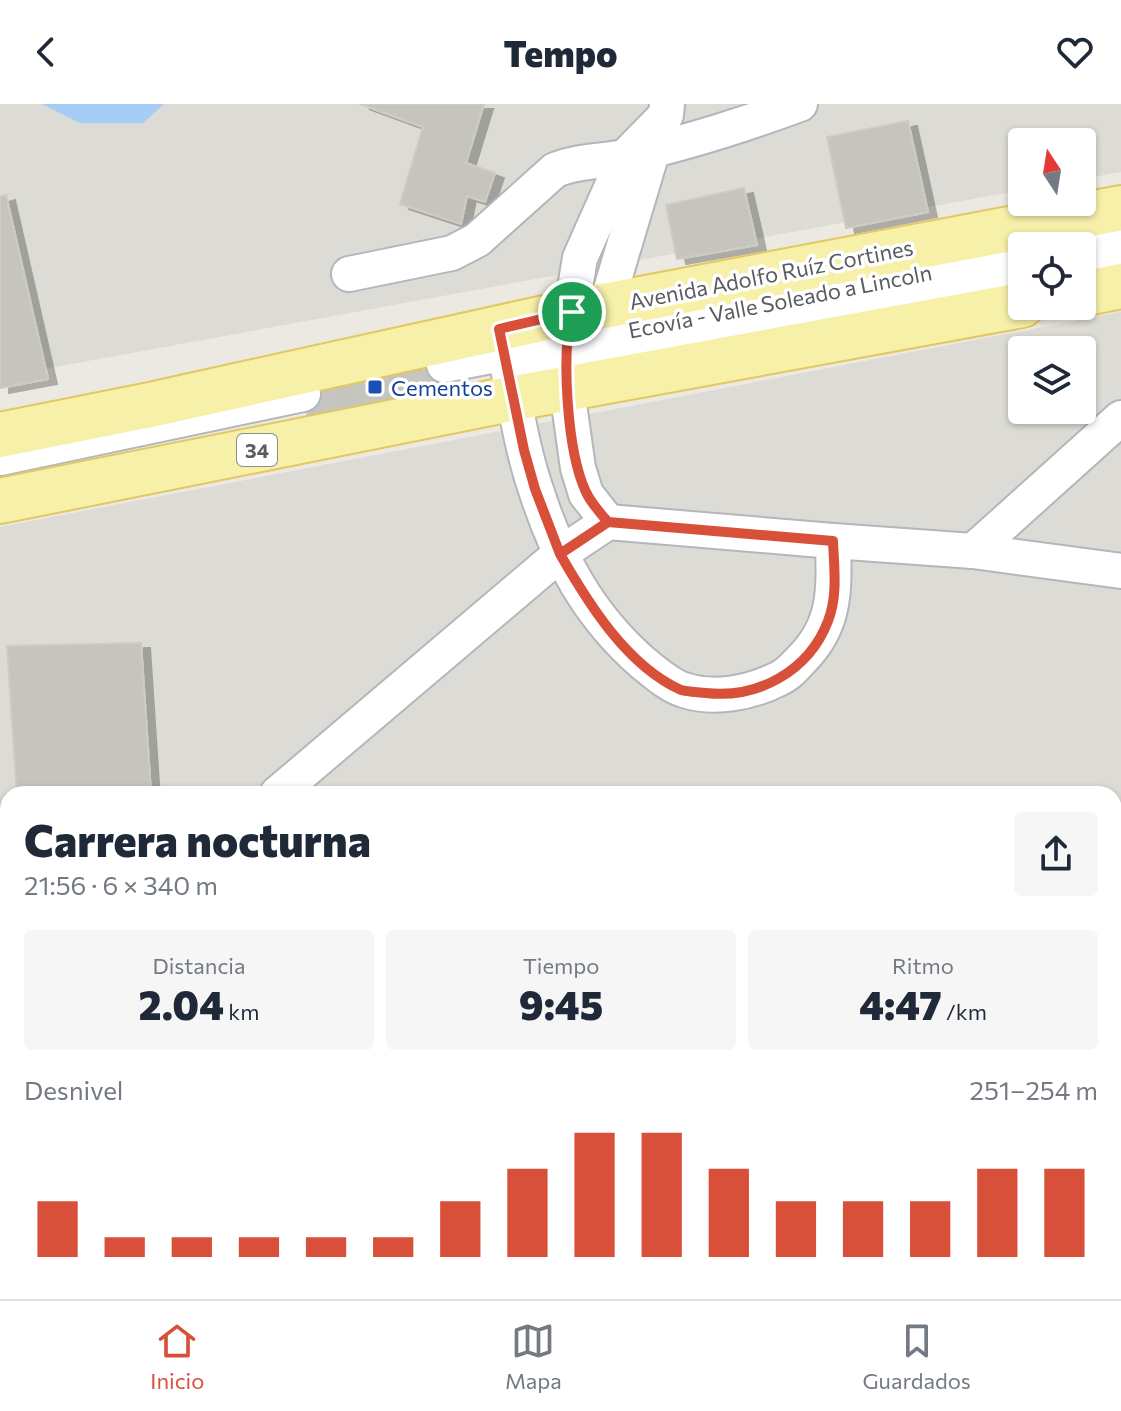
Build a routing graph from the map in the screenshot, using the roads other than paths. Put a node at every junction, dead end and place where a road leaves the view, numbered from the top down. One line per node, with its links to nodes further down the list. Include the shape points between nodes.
1 (667, 104): 3 (lane, via 666,115)
2 (800, 104): 3 (lane, via 733,129)
3 (639, 153): 10 (lane, via 555,170 477,240 452,253); 15 (lane)
4 (1121, 208): 15 (main road, Avenida Adolfo Ruíz Cortines / 34)
5 (1121, 235): 6 (lane)
6 (1096, 240)
7 (1008, 257): 15 (lane, Ecovía - Valle Soleado a Lincoln)
8 (1121, 260): 9 (lane)
9 (1096, 265)
10 (349, 274)
11 (1008, 281): 15 (lane)
12 (1121, 286): 13 (main road)
13 (1096, 291)
14 (1008, 306): 15 (main road, Avenida Adolfo Ruíz Cortines / 34)
15 (575, 343): 16 (main road, Avenida Adolfo Ruíz Cortines / 34); 16 (main road, Avenida Adolfo Ruíz Cortines / 34); 23 (lane, via 582,482)
16 (507, 365): 17 (lane); 19 (main road, Avenida Adolfo Ruíz Cortines / 34, via 150,405); 22 (main road, Avenida Adolfo Ruíz Cortines / 34); 26 (lane, via 524,450)
17 (447, 378)
18 (1121, 418): 25 (lane)
19 (0, 435)
20 (0, 458): 21 (lane, via 305,406)
21 (0, 481)
22 (0, 501)
23 (608, 522): 24 (lane); 26 (lane)
24 (833, 541): 25 (lane); 26 (lane, via 834,599 812,649 786,675 757,689 720,695 683,690 628,650 593,610)
25 (973, 551): 27 (lane)
26 (560, 554): 28 (lane)
27 (1119, 568)
28 (286, 786)

